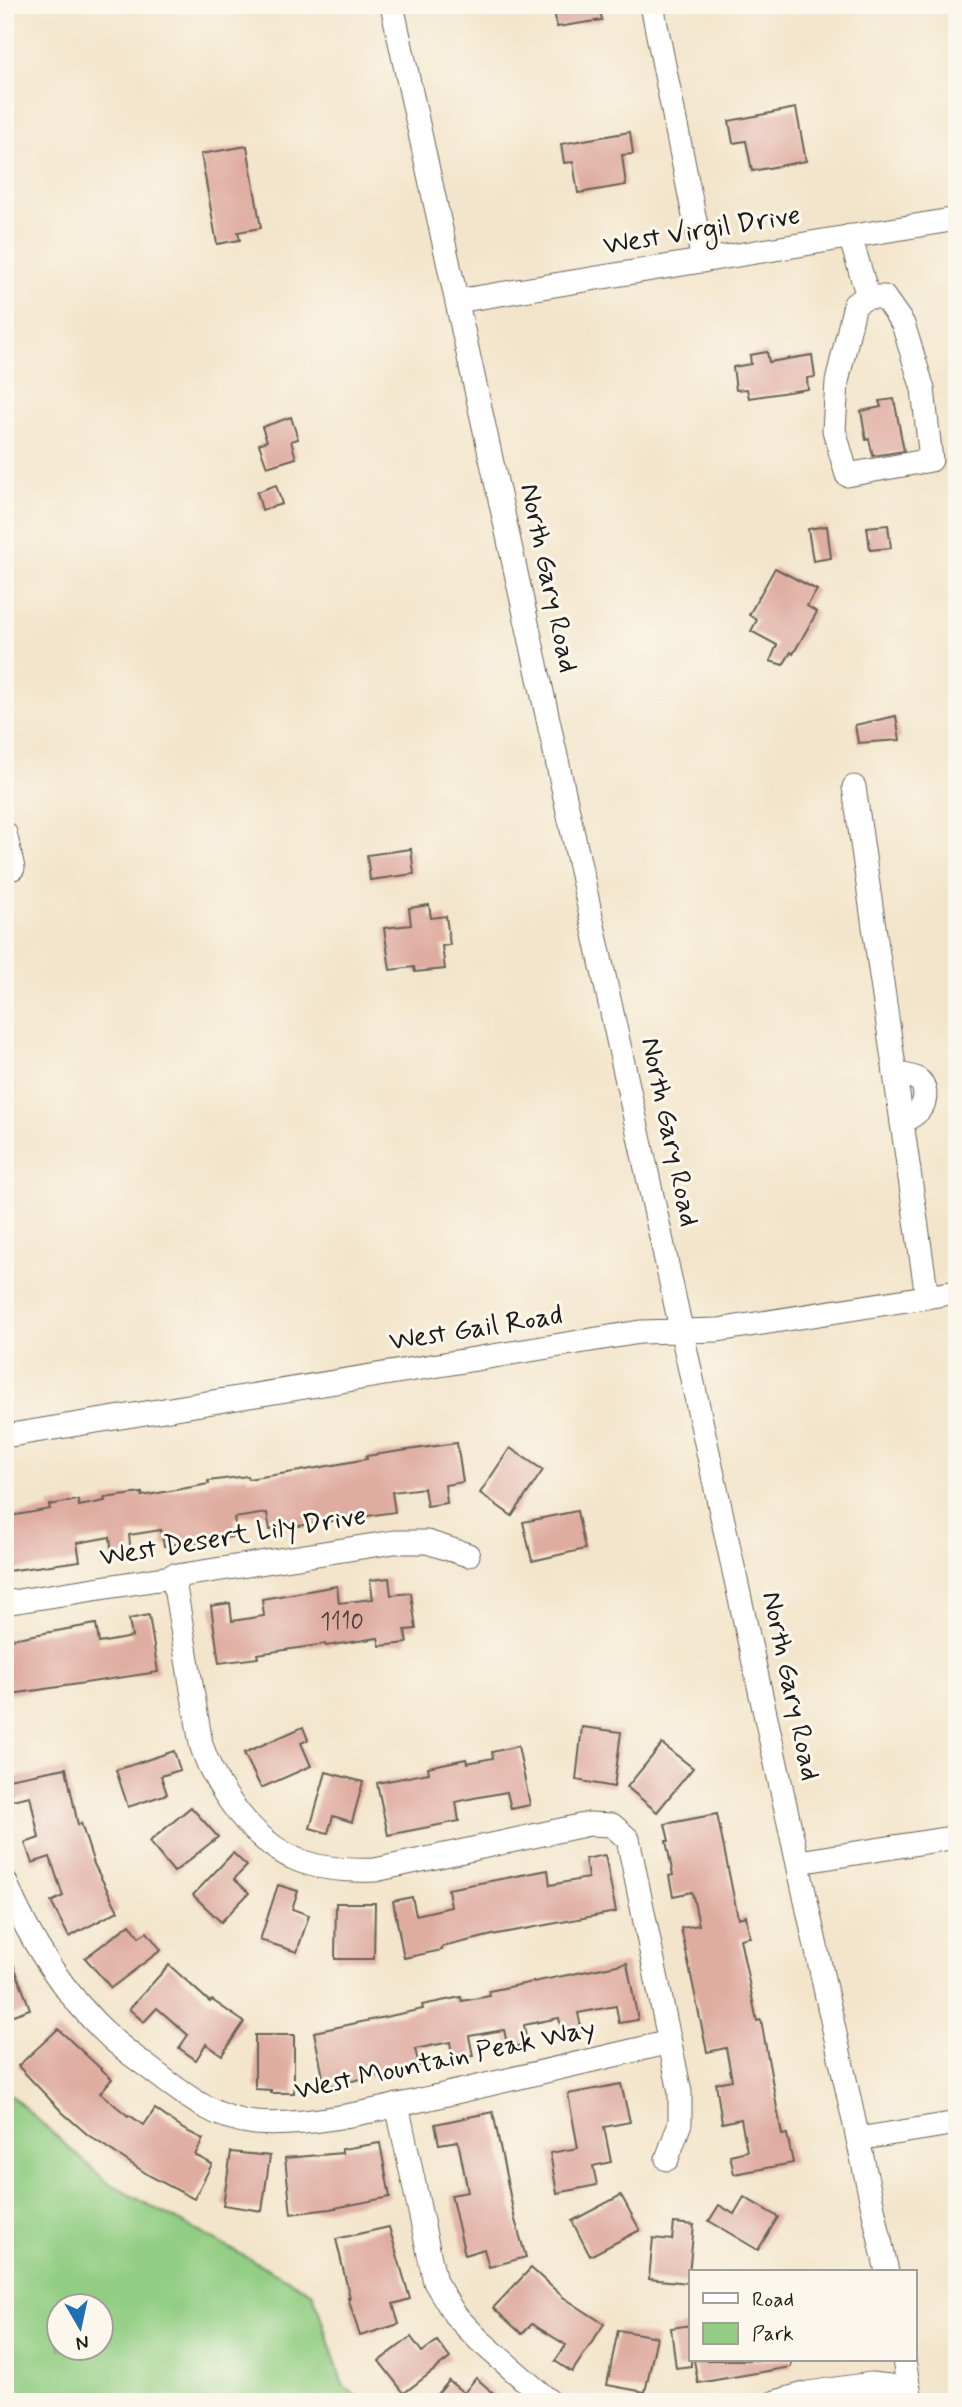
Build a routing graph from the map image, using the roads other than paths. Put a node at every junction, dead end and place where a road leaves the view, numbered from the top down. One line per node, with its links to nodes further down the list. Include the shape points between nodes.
1 (392, 5): 7 (street, North Gary Road)
2 (652, 5): 5 (street)
3 (957, 219): 4 (street, West Virgil Drive)
4 (850, 236): 5 (street, West Virgil Drive); 6 (street)
5 (703, 261): 7 (street, West Virgil Drive)
6 (868, 297): 6 (street, via 884,297 903,324 923,389 931,460 847,475 834,430 837,382 855,304)
7 (457, 301): 13 (street, North Gary Road)
8 (854, 787): 12 (street)
9 (5, 833): 10 (street)
10 (13, 868)
11 (957, 1292): 12 (street, West Gail Road)
12 (926, 1297): 13 (street, West Gail Road)
13 (681, 1332): 14 (street, West Gail Road, via 640,1332); 19 (street, North Gary Road)
14 (5, 1436)
15 (468, 1555): 16 (street, West Desert Lily Drive, via 427,1542 394,1542)
16 (173, 1575): 17 (street, West Desert Lily Drive); 22 (street, via 208,1767 260,1836 283,1854 309,1865 341,1871 376,1870 589,1824 612,1825 628,1839)
17 (5, 1603)
18 (957, 1837): 19 (street)
19 (799, 1862): 25 (street, North Gary Road)
20 (5, 1881): 21 (street, West Mountain Peak Way)
21 (10, 1909): 23 (street, West Mountain Peak Way, via 50,1968 112,2040 189,2098 222,2116 254,2123 291,2123)
22 (670, 2042): 23 (street, West Mountain Peak Way); 26 (street, via 680,2092 680,2123)
23 (397, 2105): 31 (street, via 435,2282 455,2315)
24 (957, 2123): 25 (street)
25 (858, 2139): 27 (street, North Gary Road)
26 (667, 2159)
27 (887, 2270)
28 (904, 2362): 29 (street)
29 (910, 2395): 30 (street, via 871,2384); 33 (street)
30 (826, 2396): 32 (street)
31 (550, 2402)
32 (775, 2402)
33 (883, 2402)

